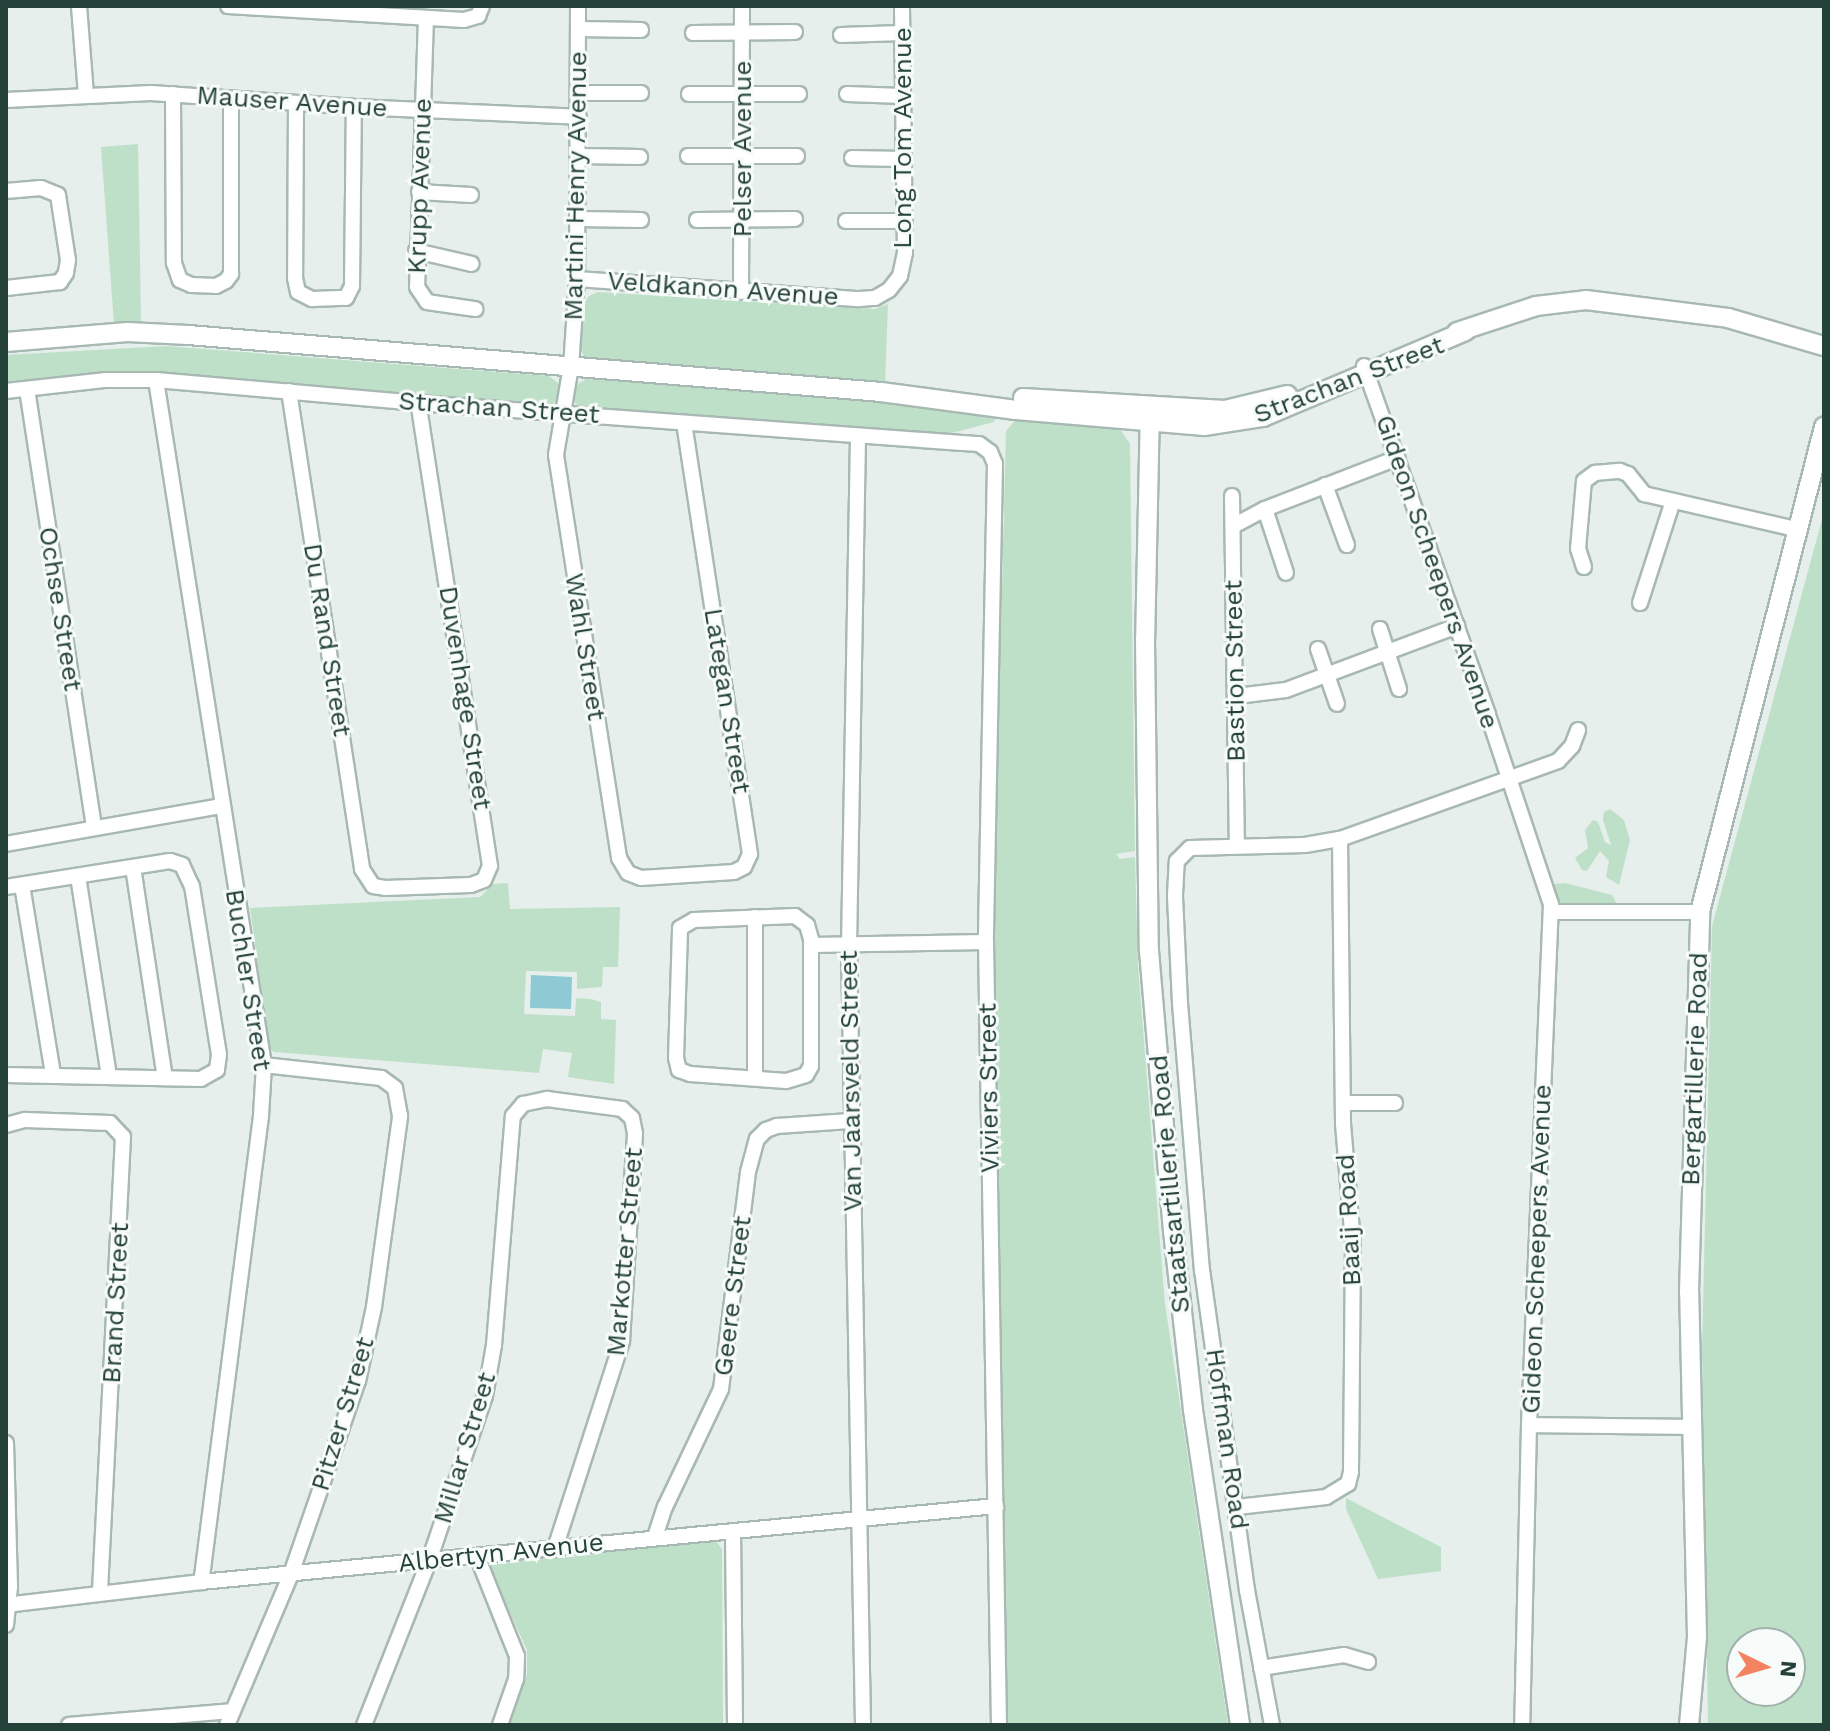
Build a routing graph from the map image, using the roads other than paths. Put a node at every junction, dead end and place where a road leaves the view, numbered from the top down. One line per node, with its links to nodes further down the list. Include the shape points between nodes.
1 (79, 6): 19 (street)
2 (228, 6): 3 (street)
3 (239, 6): 8 (street)
4 (482, 6): 9 (street, via 478,16 464,20)
5 (578, 6): 10 (street, Martini Henry Avenue)
6 (742, 6): 12 (street, Pelser Avenue)
7 (902, 6): 15 (street, Long Tom Avenue)
8 (321, 8): 9 (street)
9 (426, 18): 30 (street, Krupp Avenue)
10 (578, 29): 11 (street); 17 (street, Martini Henry Avenue)
11 (641, 30)
12 (742, 32): 13 (street); 14 (street); 22 (street, Pelser Avenue)
13 (795, 32)
14 (693, 33)
15 (902, 33): 16 (street); 25 (street, Long Tom Avenue)
16 (841, 35)
17 (579, 93): 18 (street); 31 (street, Martini Henry Avenue)
18 (641, 93)
19 (86, 94): 20 (street, Mauser Avenue); 27 (street, Mauser Avenue)
20 (173, 94): 26 (street, Mauser Avenue); 26 (street, via 174,263 180,280 191,285 216,286 231,274)
21 (689, 94): 22 (street)
22 (744, 94): 23 (street); 34 (street, Pelser Avenue)
23 (799, 94)
24 (847, 94): 25 (street)
25 (903, 96): 38 (street, Long Tom Avenue)
26 (231, 99): 28 (street, Mauser Avenue)
27 (6, 100)
28 (296, 103): 29 (street, Mauser Avenue); 29 (street, via 295,278 298,292 312,299 346,298 352,286)
29 (354, 107): 30 (street, Mauser Avenue)
30 (423, 111): 31 (street, Mauser Avenue); 40 (street, Krupp Avenue)
31 (579, 117): 32 (street, Martini Henry Avenue)
32 (580, 156): 36 (street); 42 (street, Martini Henry Avenue)
33 (688, 156): 34 (street)
34 (744, 156): 35 (street); 43 (street, Pelser Avenue)
35 (797, 156)
36 (640, 157)
37 (852, 158): 38 (street)
38 (902, 159): 48 (street, Long Tom Avenue)
39 (6, 191): 52 (street, via 41,188 58,195 68,260 60,282)
40 (419, 192): 41 (street); 49 (street, Krupp Avenue)
41 (471, 195)
42 (579, 219): 45 (street); 51 (street, Martini Henry Avenue)
43 (744, 219): 44 (street); 46 (street); 53 (street, Pelser Avenue)
44 (795, 219)
45 (641, 220)
46 (697, 220)
47 (846, 221): 48 (street)
48 (904, 221): 54 (street, Long Tom Avenue, via 900,276 883,295)
49 (416, 251): 50 (street); 55 (street, Krupp Avenue, via 417,287 423,299)
50 (472, 264)
51 (577, 279): 53 (street, Veldkanon Avenue); 58 (street, Martini Henry Avenue)
52 (6, 288)
53 (741, 292): 54 (street, Veldkanon Avenue)
54 (868, 299)
55 (475, 309)
56 (6, 342): 58 (street, Strachan Street, via 155,333)
57 (1824, 346): 59 (street, Strachan Street, via 1728,318 1586,300 1536,306)
58 (571, 366): 65 (street, Martini Henry Avenue); 66 (street, Strachan Street, via 932,401)
59 (1366, 370): 66 (street, Strachan Street, via 1246,421 1204,426); 71 (street, Gideon Scheepers Avenue)
60 (156, 380): 61 (street, Strachan Street); 63 (street, Strachan Street); 92 (street, Buchler Street)
61 (27, 389): 62 (street, Strachan Street); 93 (street, Ochse Street)
62 (6, 391)
63 (289, 391): 64 (street, Strachan Street); 101 (street, Du Rand Street, via 362,869)
64 (418, 403): 65 (street, Strachan Street); 101 (street, Duvenhage Street, via 490,866 484,880 471,885)
65 (563, 411): 67 (street, Strachan Street); 99 (street, Wahl Street, via 557,475 619,858)
66 (1144, 414): 145 (street, Staatsartillerie Road, via 1149,951 1193,1410)
67 (684, 423): 69 (street, Strachan Street); 99 (street, Lategan Street, via 750,854 744,867 734,872)
68 (1824, 427): 77 (street, Bergartillerie Road)
69 (858, 437): 70 (street, Strachan Street, via 979,444); 108 (street, Van Jaarsveld Street)
70 (990, 452): 106 (street, Viviers Street, via 995,473)
71 (1397, 458): 72 (street); 82 (street, Gideon Scheepers Avenue)
72 (1325, 485): 75 (street); 78 (street)
73 (1232, 496): 76 (street, Bastion Street)
74 (1673, 501): 77 (street); 79 (street, via 1644,494 1620,471 1588,475 1578,549); 81 (street)
75 (1265, 509): 76 (street); 80 (street)
76 (1235, 525): 88 (street, Bastion Street)
77 (1796, 529): 104 (street, Bergartillerie Road)
78 (1347, 545)
79 (1584, 567)
80 (1286, 573)
81 (1640, 603)
82 (1457, 626): 85 (street); 91 (street, Gideon Scheepers Avenue)
83 (1380, 629): 85 (street)
84 (1318, 649): 86 (street)
85 (1388, 652): 86 (street); 87 (street)
86 (1327, 675): 88 (street, via 1271,694); 89 (street)
87 (1399, 689)
88 (1237, 696): 96 (street, Bastion Street)
89 (1337, 704)
90 (1578, 730): 91 (street, via 1562,759)
91 (1507, 780): 94 (street); 103 (street, Gideon Scheepers Avenue)
92 (221, 806): 93 (street); 109 (street, Buchler Street)
93 (94, 828): 95 (street)
94 (1340, 839): 96 (street); 115 (street, Baaij Road)
95 (6, 844)
96 (1237, 846): 124 (street, Hoffman Road, via 1190,848 1177,865 1180,1003 1202,1271)
97 (133, 867): 98 (street); 113 (street); 113 (street, via 170,861 188,873 219,1055 217,1070 207,1077)
98 (78, 876): 100 (street); 112 (street)
99 (634, 876)
100 (22, 885): 102 (street); 111 (street)
101 (373, 886)
102 (6, 887)
103 (1551, 912): 104 (street); 120 (street, Gideon Scheepers Avenue)
104 (1700, 912): 121 (street, Bergartillerie Road)
105 (755, 917): 107 (street, via 801,918); 114 (street); 114 (street, via 694,920 680,928 676,1058 683,1072)
106 (986, 942): 108 (street); 123 (street, Viviers Street)
107 (812, 945): 108 (street); 114 (street, via 809,1070 798,1080)
108 (849, 946): 118 (street, Van Jaarsveld Street)
109 (264, 1065): 131 (street, Pitzer Street, via 372,1074 395,1088 400,1116 366,1348); 132 (street, Buchler Street)
110 (6, 1075): 111 (street)
111 (53, 1075): 112 (street)
112 (109, 1076): 113 (street)
113 (165, 1078)
114 (755, 1078)
115 (1343, 1103): 116 (street); 124 (street, Baaij Road, via 1353,1243 1348,1484 1326,1497)
116 (1395, 1103)
117 (516, 1110): 128 (street, Markotter Street, via 538,1100 614,1107 628,1112 634,1125 622,1341); 130 (street, Millar Street, via 491,1371)
118 (850, 1121): 125 (street, Van Jaarsveld Street); 127 (street, Geere Street, via 771,1128 754,1146 721,1389)
119 (6, 1125): 133 (street, Brand Street, via 25,1120 110,1123 123,1137)
120 (1529, 1425): 121 (street); 147 (street, Gideon Scheepers Avenue)
121 (1690, 1427): 148 (street, Bergartillerie Road, via 1697,1637)
122 (6, 1443): 134 (street)
123 (996, 1506): 125 (street, Albertyn Avenue); 144 (street, Viviers Street)
124 (1237, 1507): 137 (street, Hoffman Road)
125 (862, 1518): 126 (street, Albertyn Avenue); 143 (street, Van Jaarsveld Street)
126 (733, 1531): 127 (street, Albertyn Avenue); 142 (street)
127 (655, 1537): 128 (street, Albertyn Avenue)
128 (555, 1549): 129 (street, Albertyn Avenue)
129 (477, 1556): 130 (street, Albertyn Avenue); 141 (street, via 517,1656 516,1679)
130 (429, 1561): 131 (street, Albertyn Avenue); 140 (street, Millar Street)
131 (291, 1574): 132 (street, Albertyn Avenue); 138 (street, Pitzer Street)
132 (201, 1582): 133 (street, Albertyn Avenue)
133 (100, 1593): 134 (street, Albertyn Avenue)
134 (8, 1605): 135 (street)
135 (6, 1625)
136 (1368, 1662): 137 (street, via 1344,1655)
137 (1261, 1668): 146 (street, Hoffman Road)
138 (230, 1718): 139 (street)
139 (69, 1725)
140 (364, 1725)
141 (500, 1725)
142 (735, 1725)
143 (863, 1725)
144 (999, 1725)
145 (1240, 1725)
146 (1272, 1725)
147 (1522, 1725)
148 (1689, 1725)

